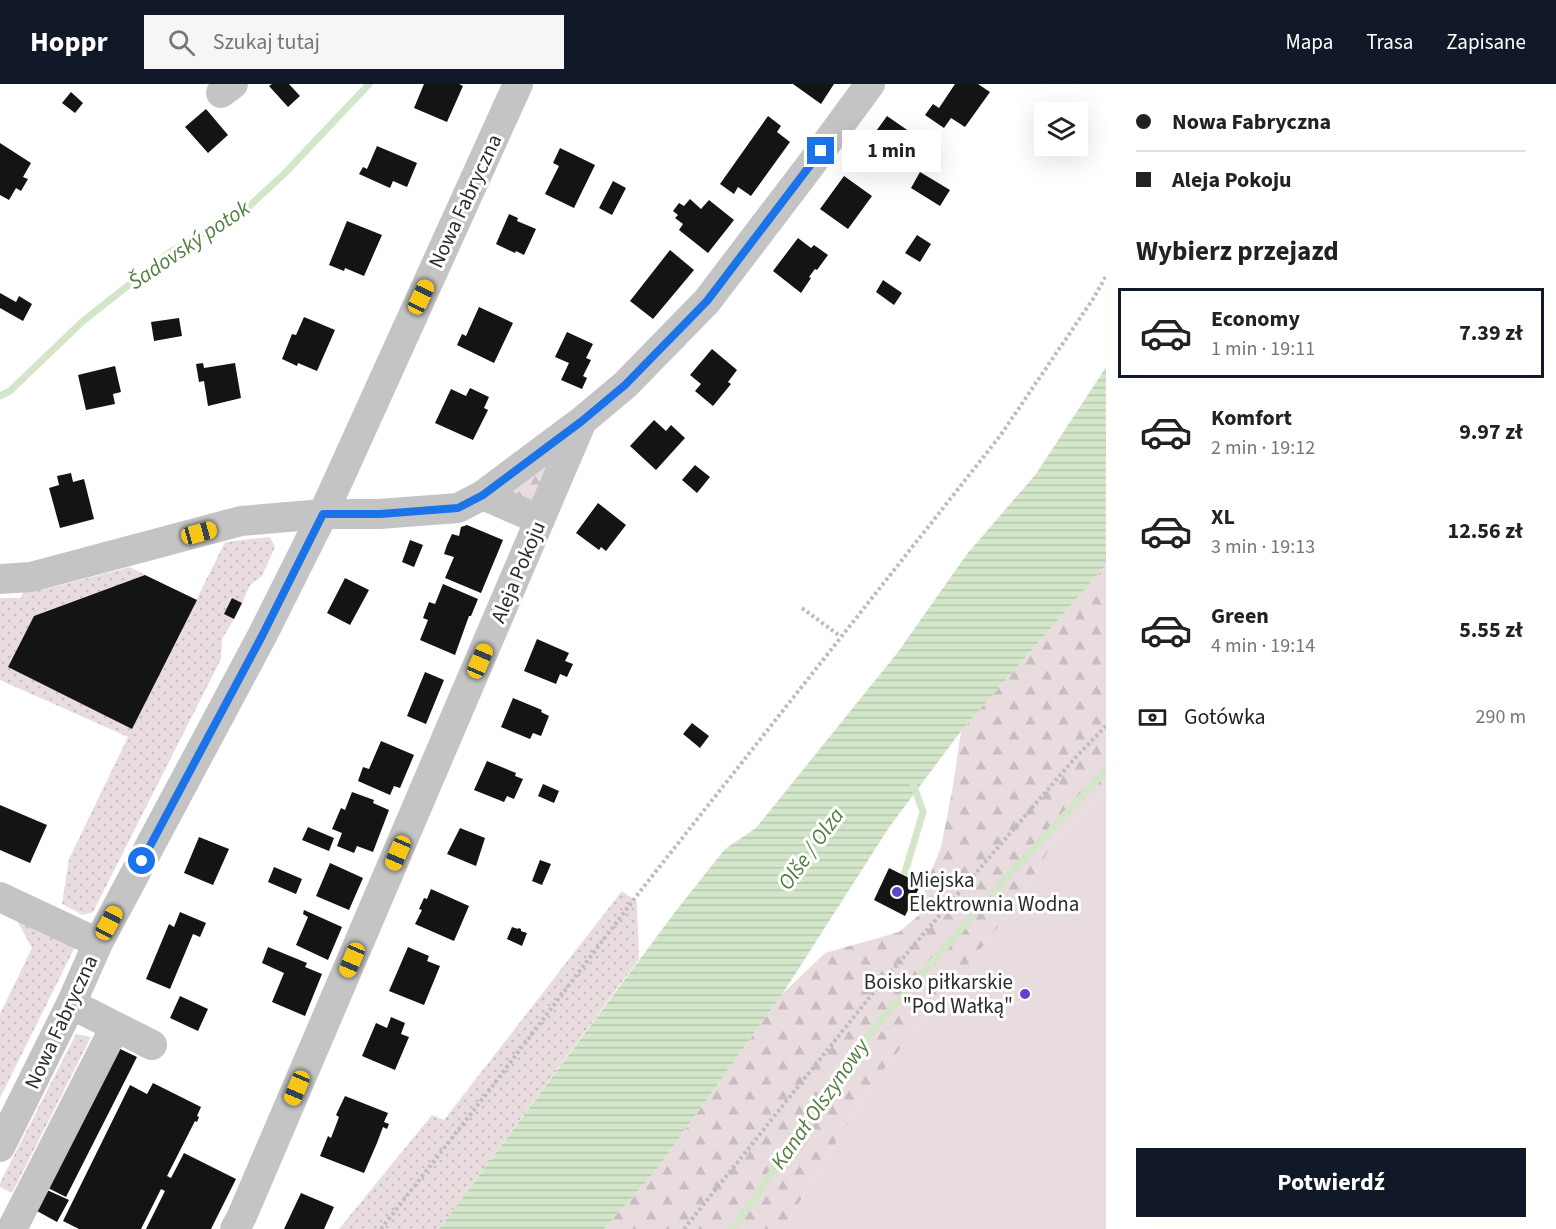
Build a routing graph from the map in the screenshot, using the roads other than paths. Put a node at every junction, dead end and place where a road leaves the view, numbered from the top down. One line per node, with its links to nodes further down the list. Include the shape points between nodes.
1 (518, 84): 5 (street, Nowa Fabryczna)
2 (870, 84): 3 (street, Aleja Pokoju, via 707,301 625,385)
3 (582, 421): 4 (street); 6 (street, Aleja Pokoju)
4 (483, 495): 5 (street, via 458,508); 6 (street)
5 (323, 514): 7 (street, via 241,522 31,577); 9 (street, Nowa Fabryczna)
6 (540, 520): 15 (street, Aleja Pokoju)
7 (0, 579)
8 (0, 897): 9 (street)
9 (98, 943): 10 (street, Nowa Fabryczna)
10 (71, 1004): 11 (street); 13 (street, Nowa Fabryczna)
11 (115, 1027): 12 (street); 14 (street)
12 (152, 1045)
13 (0, 1147)
14 (16, 1216)
15 (235, 1229)

